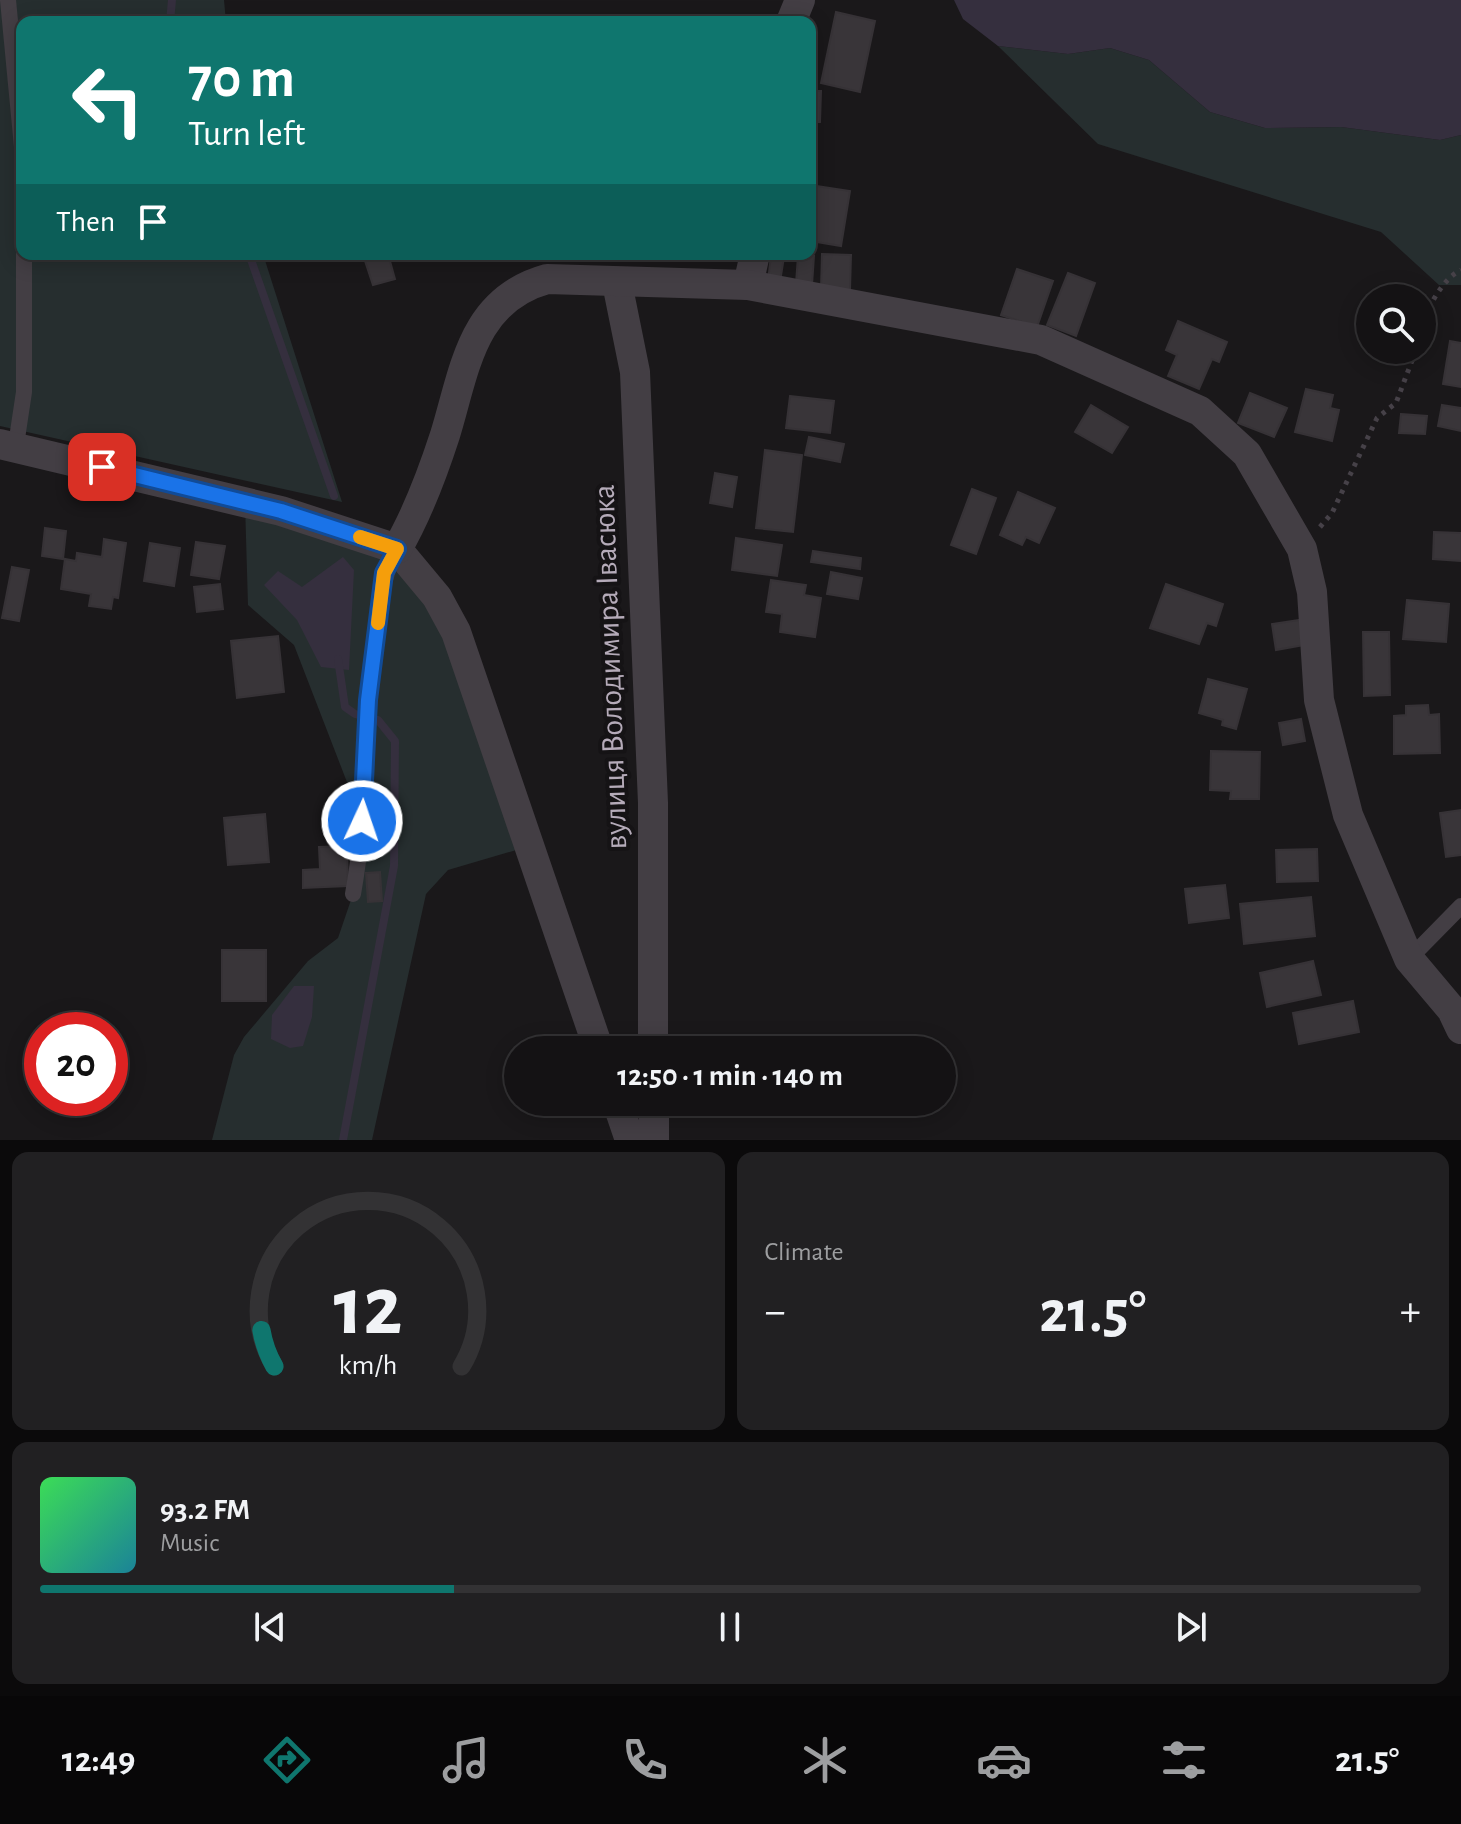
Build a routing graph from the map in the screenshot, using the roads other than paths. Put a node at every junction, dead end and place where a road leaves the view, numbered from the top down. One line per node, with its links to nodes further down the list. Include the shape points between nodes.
1 (8, 0): 2 (lane)
2 (16, 84)
3 (24, 260): 7 (lane, via 24,392)
4 (754, 260): 6 (street)
5 (617, 283): 6 (street); 8 (street, via 547,279 520,287 478,331 417,516); 14 (street, вулиця Володимира Івасюка, via 635,372 653,803)
6 (748, 285): 11 (street, via 1041,340 1200,411 1247,454 1302,549 1312,592 1319,700 1348,815)
7 (8, 444): 8 (street, via 281,511)
8 (397, 549): 9 (lane, via 384,573); 13 (street, via 437,597 456,632)
9 (353, 894)
10 (1461, 906): 11 (lane)
11 (1409, 959): 12 (street, via 1452,1010)
12 (1461, 1029)
13 (594, 1036)
14 (653, 1036)
15 (622, 1116): 17 (street)
16 (654, 1116): 18 (street)
17 (630, 1140)
18 (654, 1140)

